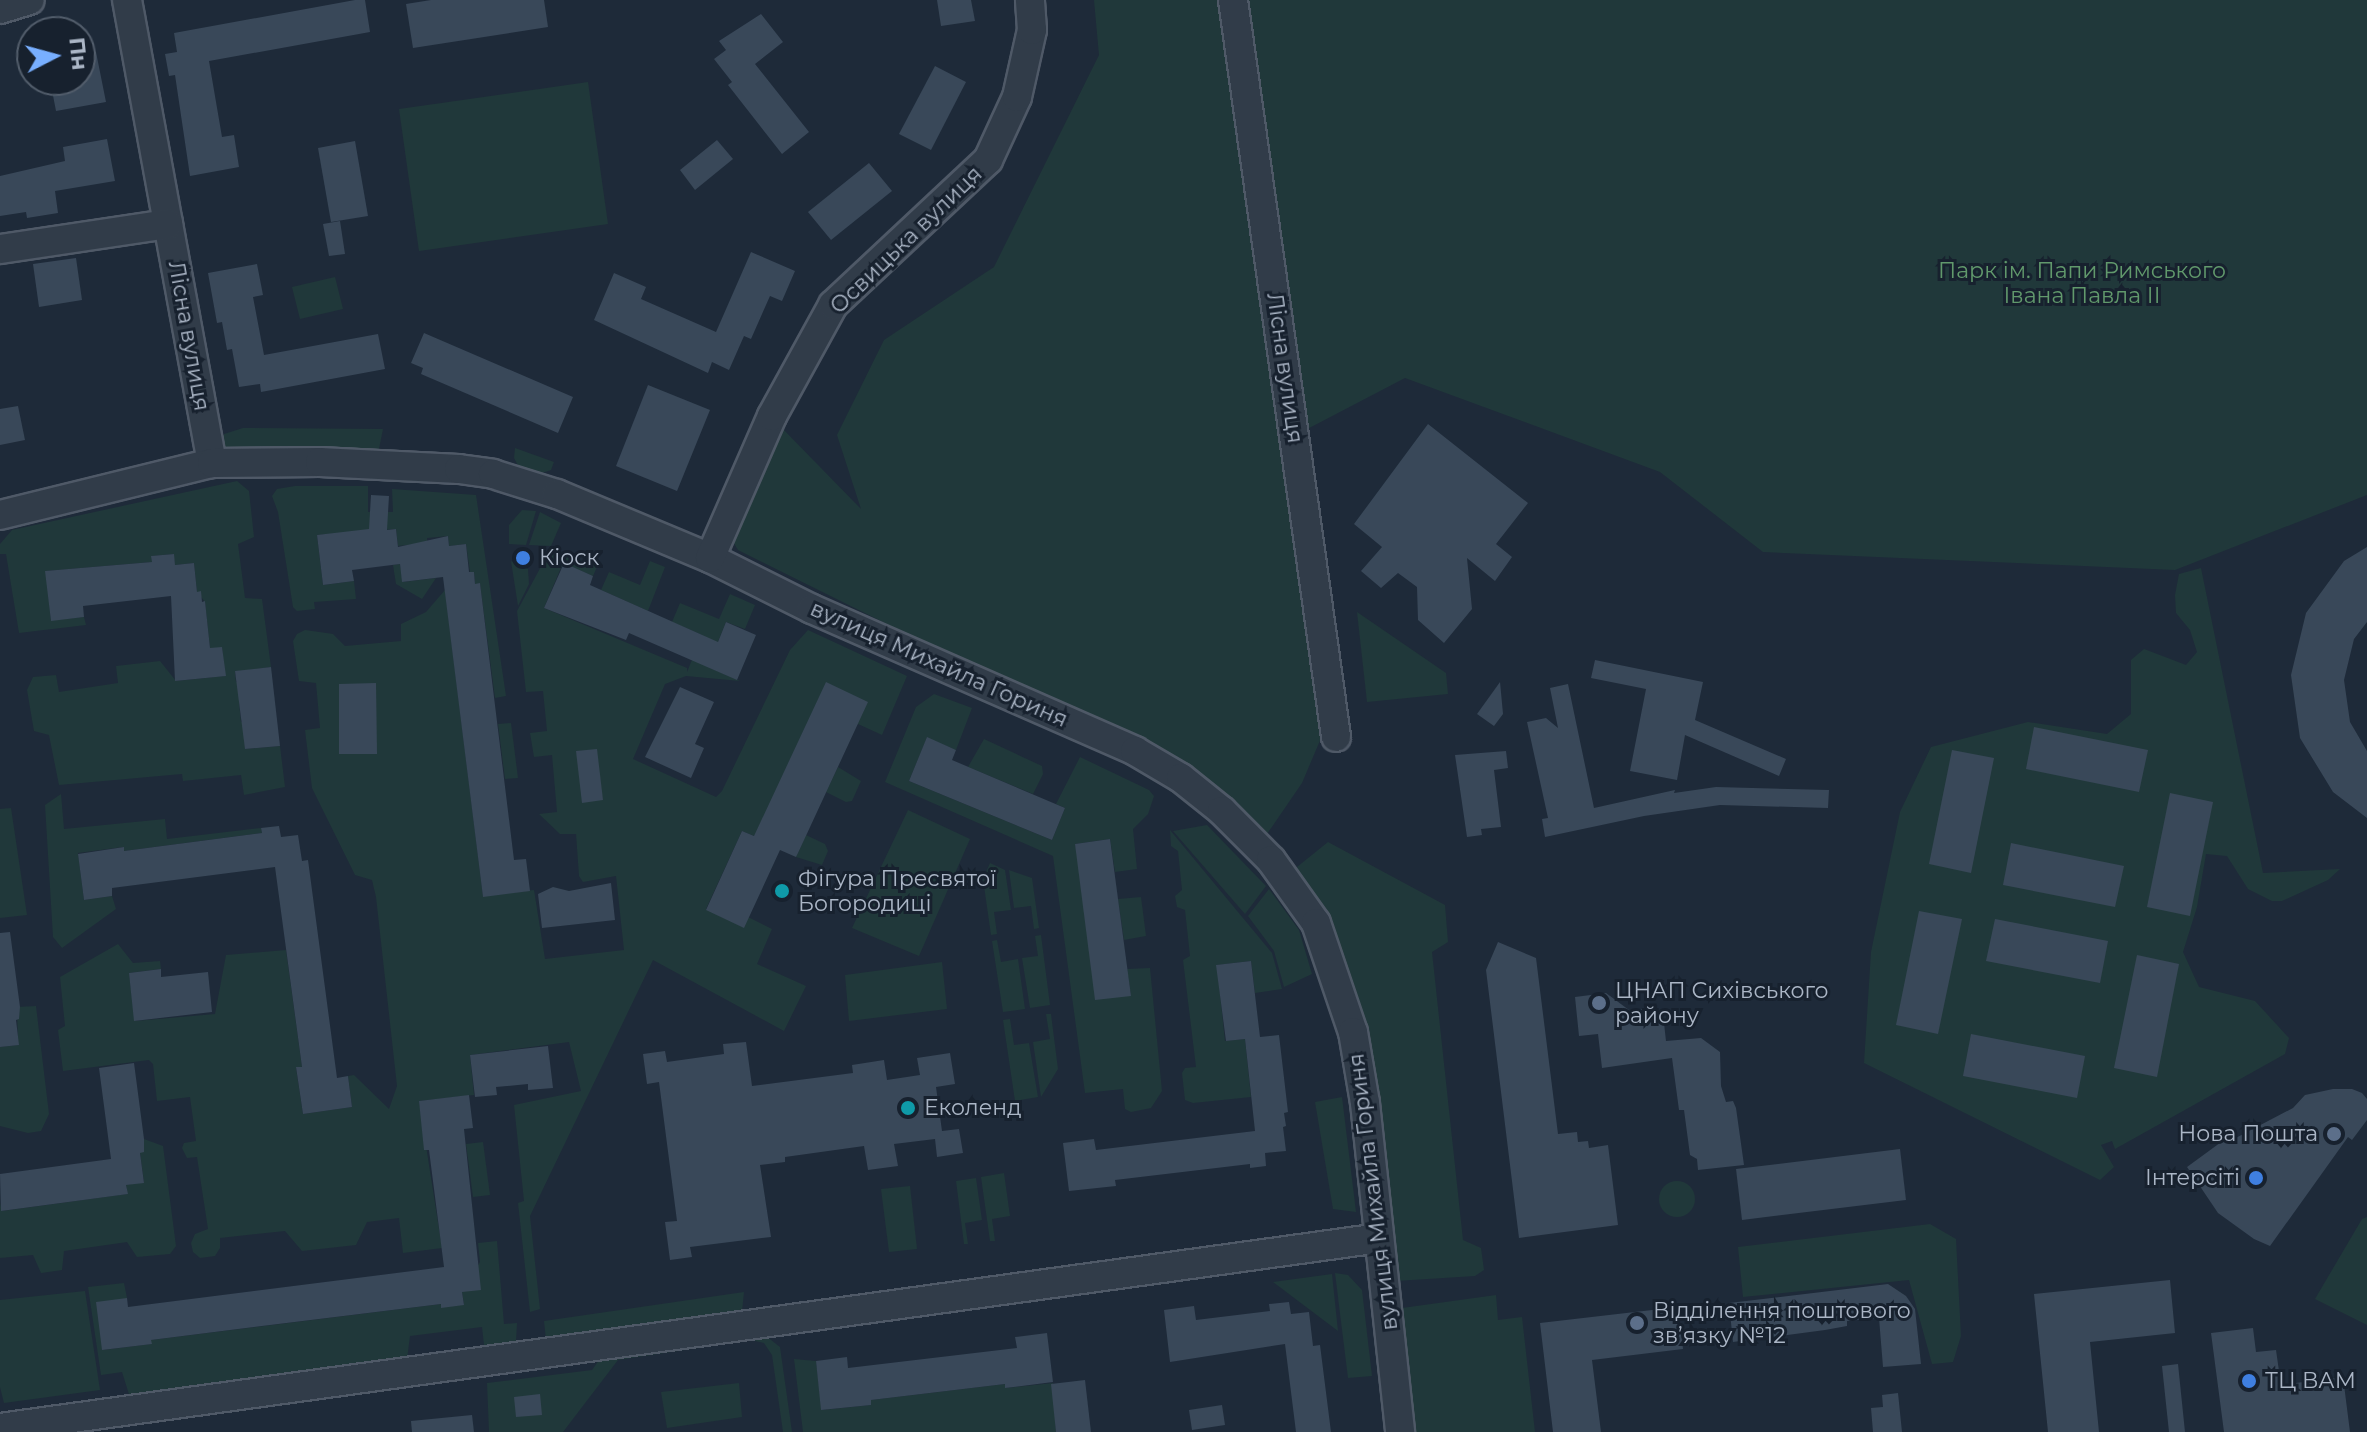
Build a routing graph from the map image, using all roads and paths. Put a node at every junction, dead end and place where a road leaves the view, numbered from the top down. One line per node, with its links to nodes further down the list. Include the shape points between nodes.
1 (30, 0): 5 (street)
2 (127, 0): 6 (street, Лісна вулиця)
3 (1030, 0): 10 (street, Освицька вулиця, via 1032,30 1017,97 988,160 833,305 772,416)
4 (1233, 0): 11 (street, Лісна вулиця)
5 (0, 9)
6 (168, 224): 7 (street); 8 (street, Лісна вулиця)
7 (0, 249)
8 (210, 456): 9 (street, вулиця Михайла Гориня); 10 (street, вулиця Михайла Гориня, via 493,474 557,494)
9 (0, 515)
10 (710, 558): 12 (street, вулиця Михайла Гориня, via 812,609 1135,751 1181,778 1271,860 1316,923 1353,1032)
11 (1336, 737)
12 (1379, 1238): 13 (street); 14 (street, вулиця Михайла Гориня)
13 (0, 1428)
14 (1400, 1432)

